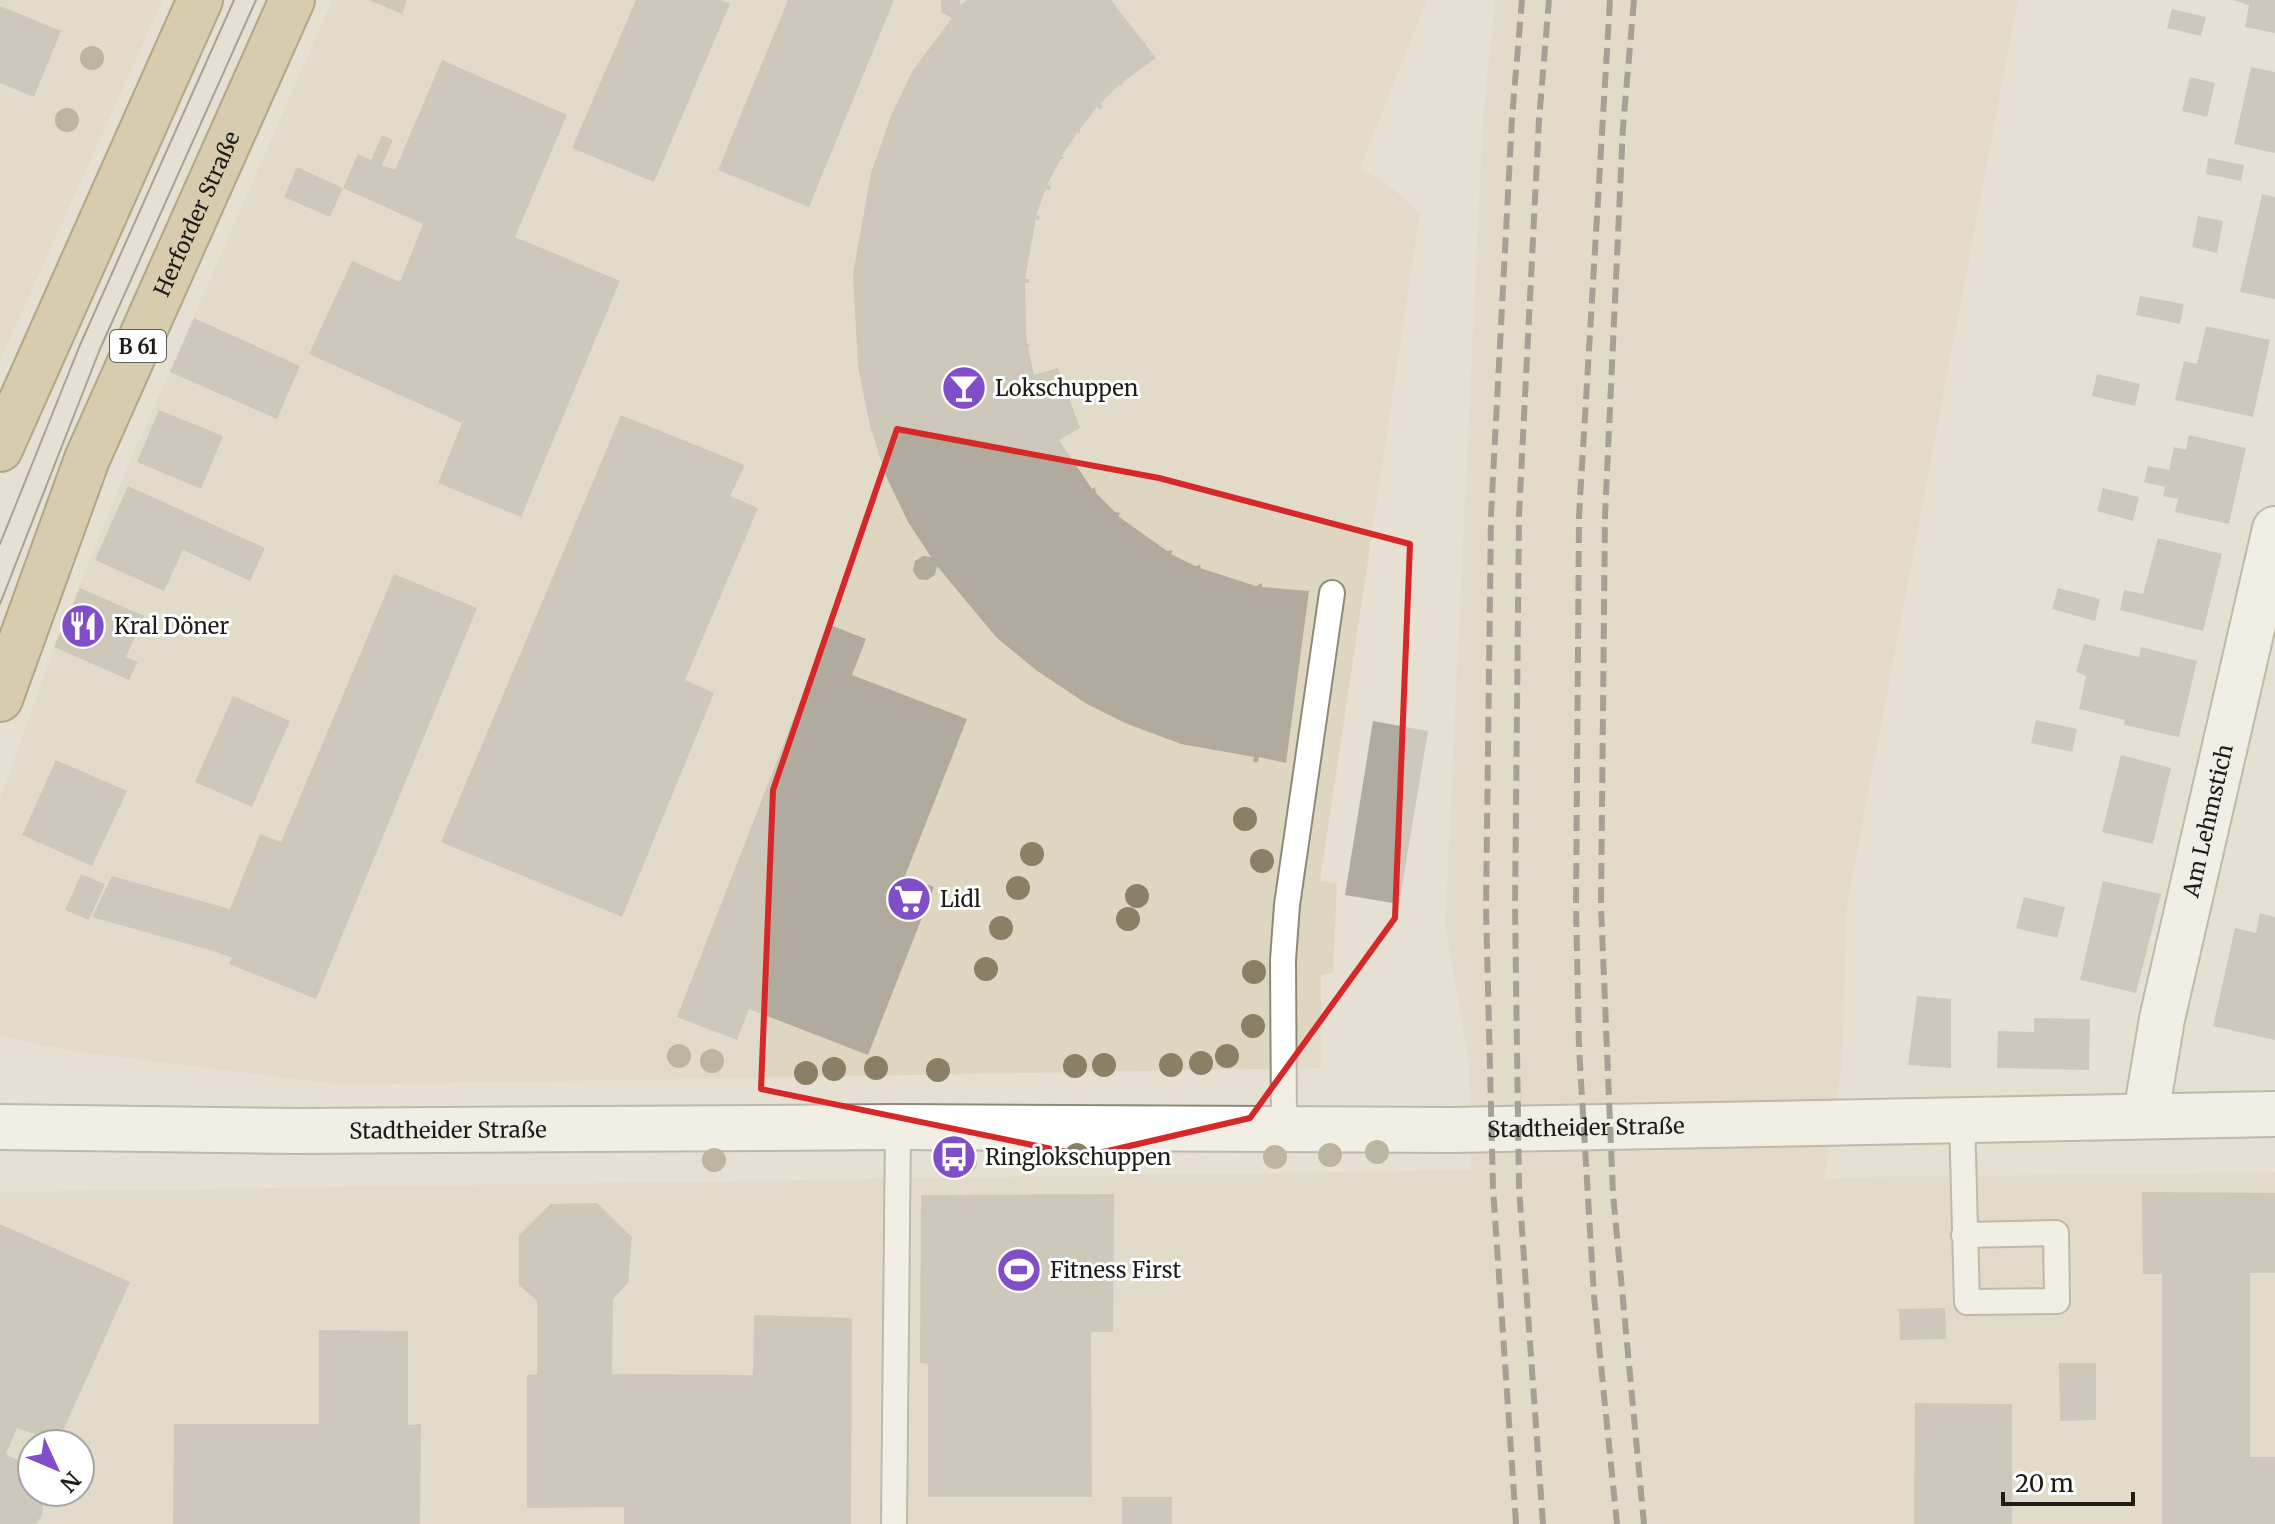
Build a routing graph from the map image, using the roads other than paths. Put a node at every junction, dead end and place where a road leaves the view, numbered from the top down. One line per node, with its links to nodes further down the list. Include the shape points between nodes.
1 (200, 0): 3 (main road)
2 (292, 0): 6 (main road, Herforder Straße / B 61, via 87,459)
3 (0, 449)
4 (2275, 529): 7 (street, Am Lehmstich, via 2162,1019)
5 (1332, 593): 12 (lane, via 1287,905)
6 (0, 699)
7 (2146, 1114): 8 (street, Stadtheider Straße); 9 (street, Stadtheider Straße)
8 (2275, 1114)
9 (1962, 1118): 12 (street, Stadtheider Straße); 13 (lane)
10 (0, 1127): 11 (street, Stadtheider Straße)
11 (898, 1127): 12 (street, Stadtheider Straße); 14 (lane)
12 (1284, 1129)
13 (1964, 1235): 13 (lane, via 1967,1302 2057,1301 2056,1233)
14 (894, 1524)

